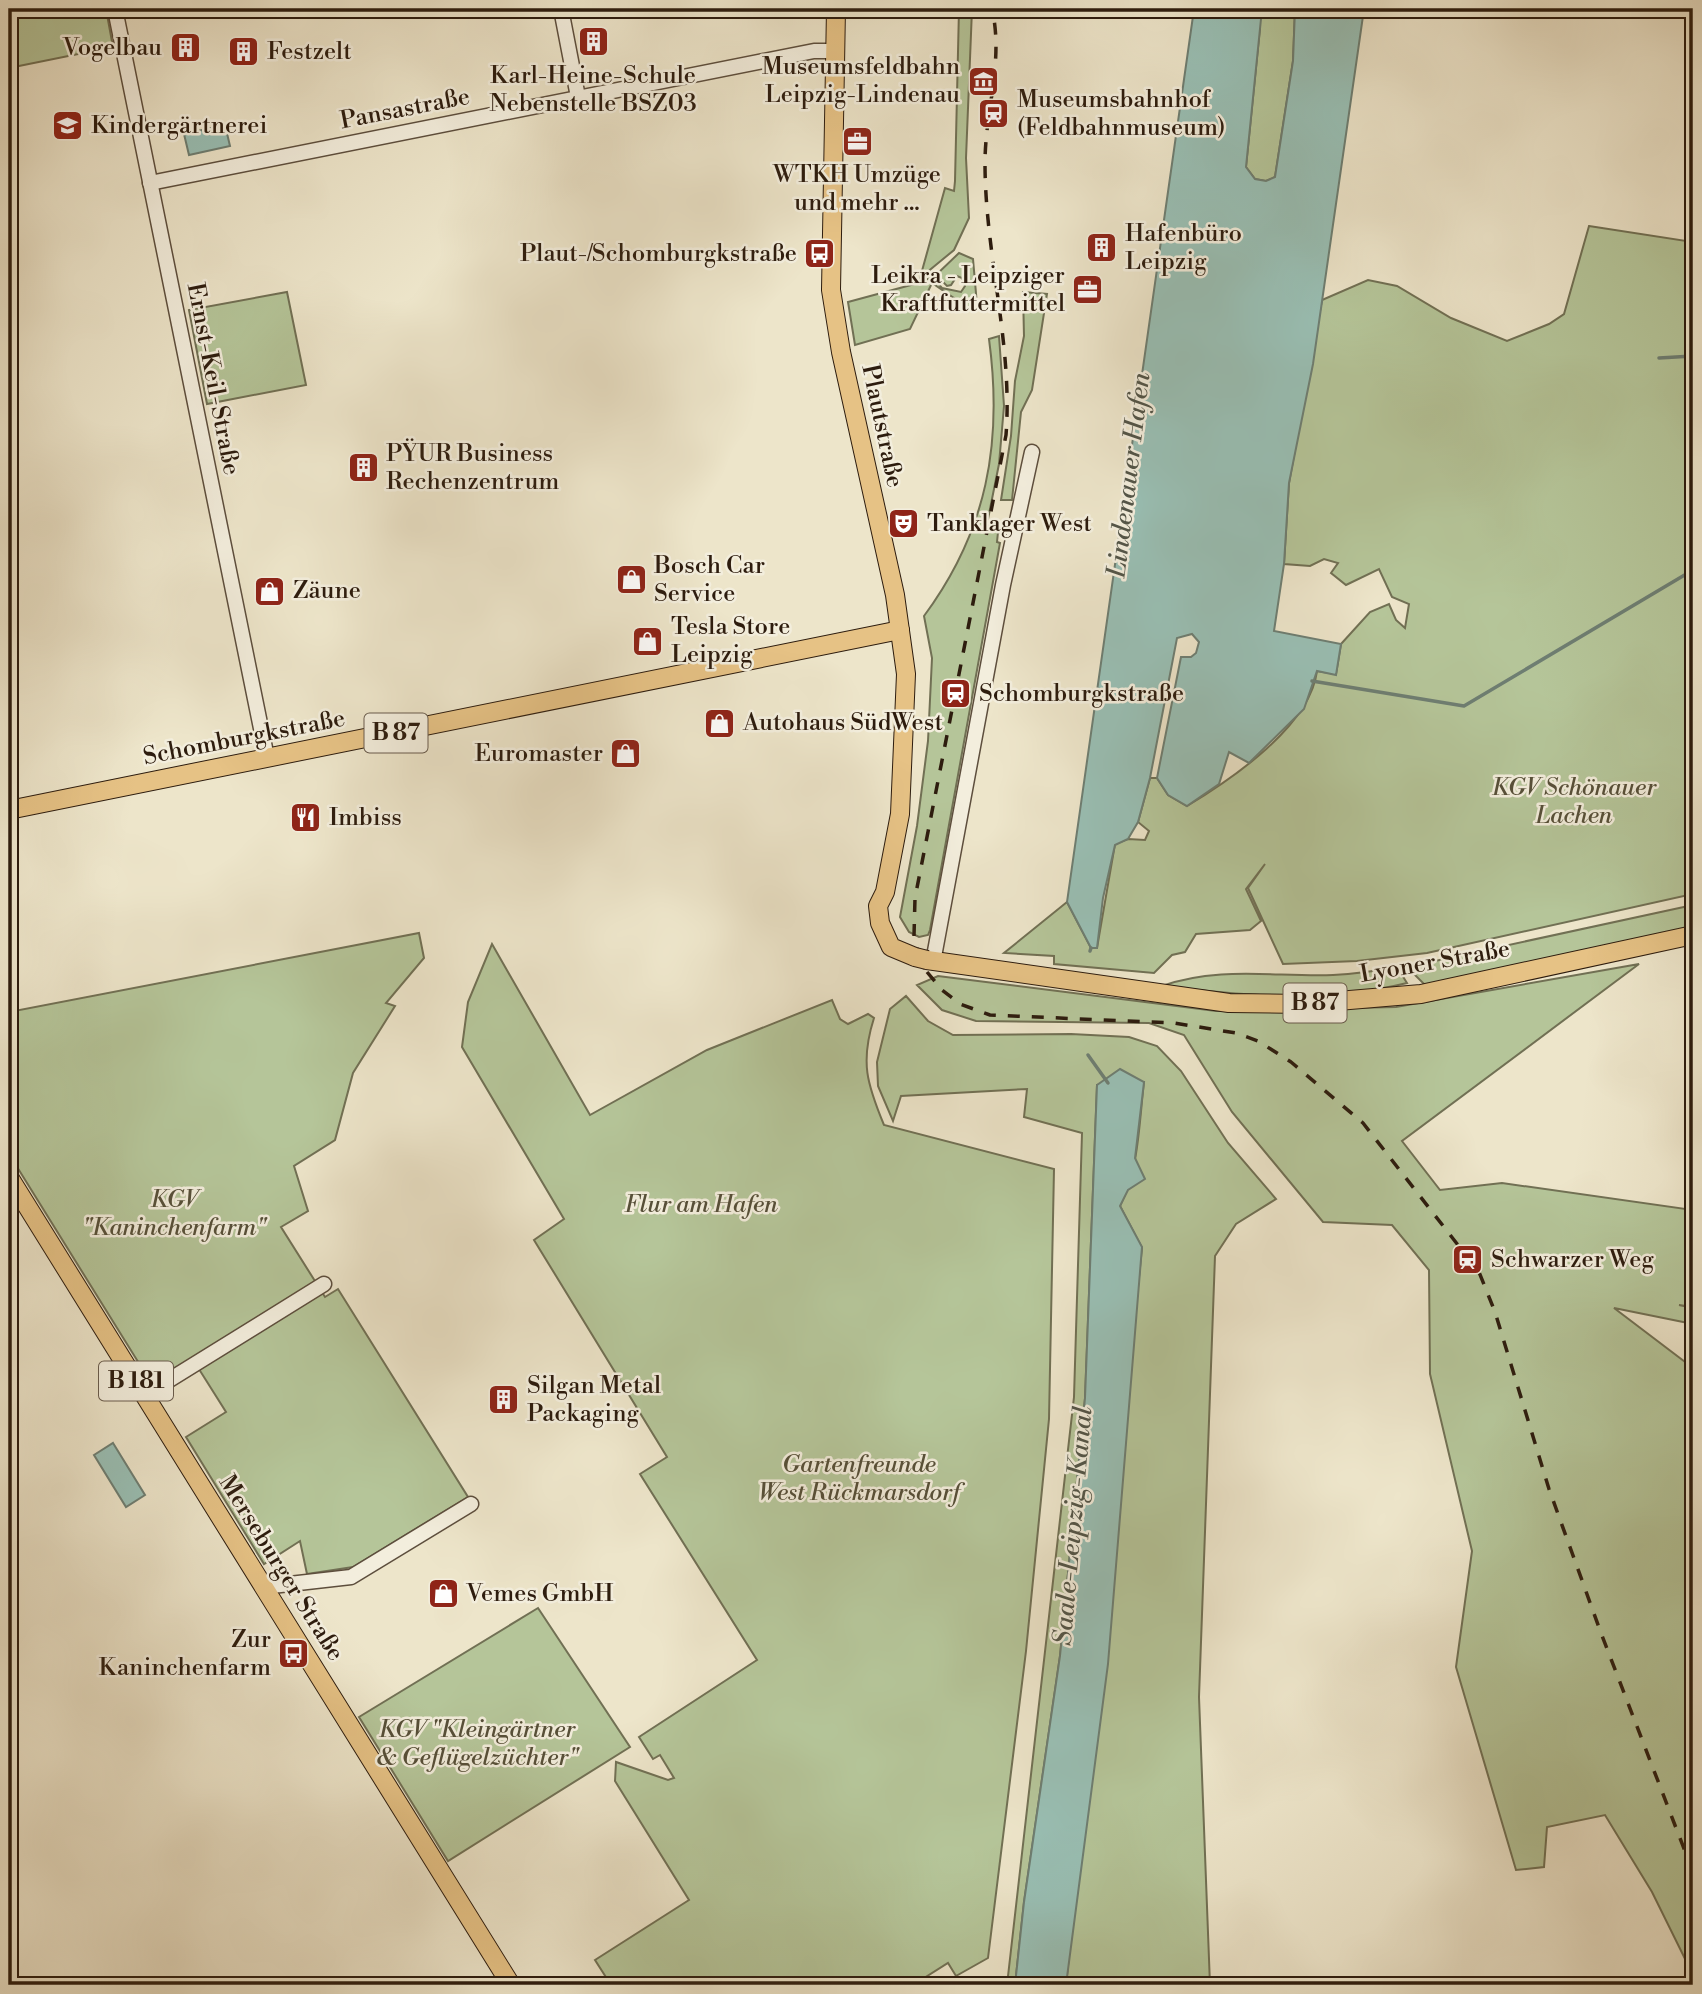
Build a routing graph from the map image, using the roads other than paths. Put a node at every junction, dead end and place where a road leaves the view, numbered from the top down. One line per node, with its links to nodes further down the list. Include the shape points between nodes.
1 (115, 9): 6 (street, Ernst-Keil-Straße)
2 (561, 9): 5 (street)
3 (836, 9): 4 (main road, Plautstraße)
4 (835, 51): 5 (street, Pansastraße, via 814,51); 8 (main road, Plautstraße, via 833,312)
5 (578, 97): 6 (street, Pansastraße)
6 (150, 183): 9 (street, Ernst-Keil-Straße)
7 (1032, 452): 12 (street)
8 (900, 630): 9 (main road, Schomburgkstraße / B 87); 12 (main road, Plautstraße / B 87, via 906,674 900,814 885,892 878,906 891,947)
9 (267, 758): 10 (main road, Schomburgkstraße / B 87)
10 (9, 810)
11 (1693, 935): 12 (main road, Lyoner Straße / B 87, via 1421,994 1302,1004 1229,1003)
12 (921, 958)
13 (9, 1177): 15 (main road, Merseburger Straße / B 181)
14 (324, 1284): 15 (street)
15 (145, 1395): 17 (main road, Merseburger Straße / B 181)
16 (471, 1504): 17 (street, via 351,1577)
17 (263, 1587): 18 (main road, Merseburger Straße / B 181)
18 (511, 1985)

